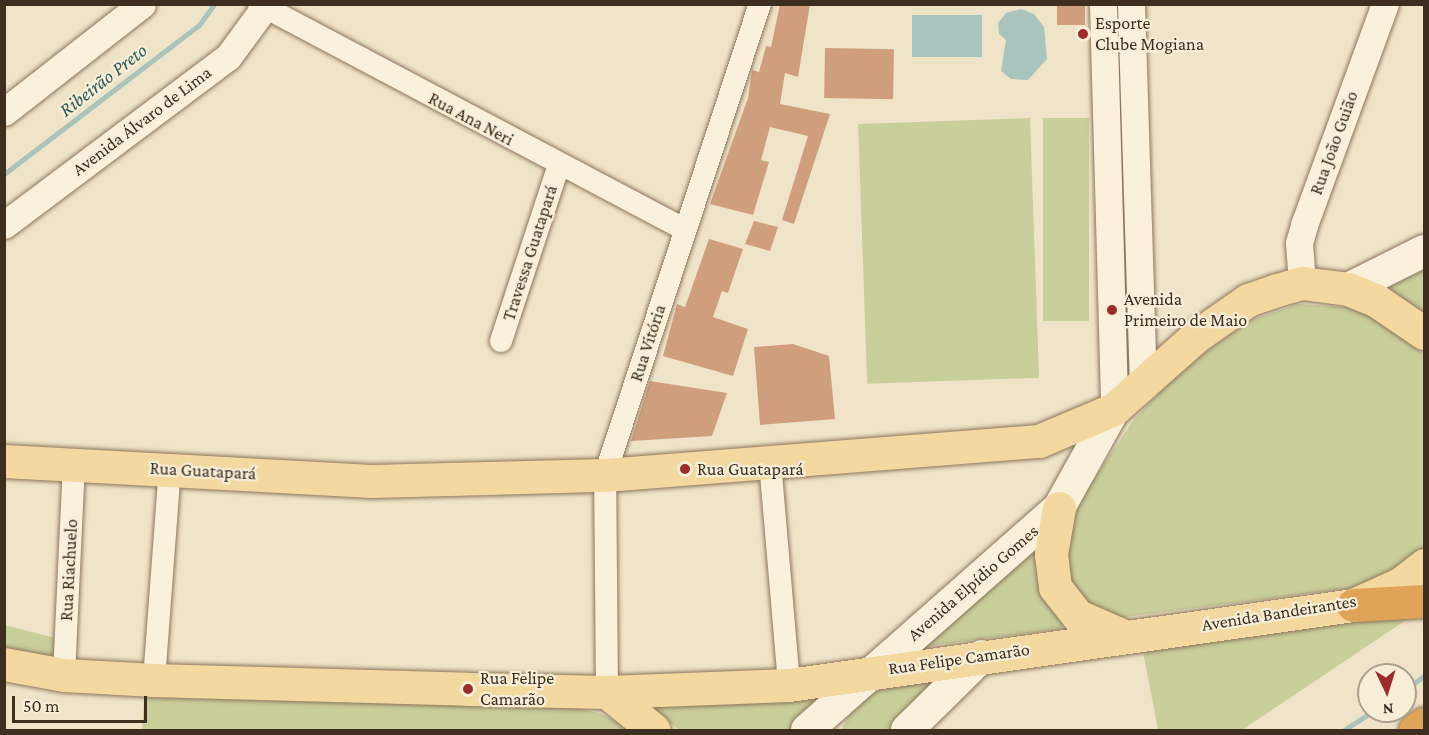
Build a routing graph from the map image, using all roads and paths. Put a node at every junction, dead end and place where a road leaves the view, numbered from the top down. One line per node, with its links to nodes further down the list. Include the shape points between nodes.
1 (142, 4): 7 (street)
2 (760, 4): 10 (street, Rua Vitória)
3 (1103, 4): 17 (street)
4 (1131, 4): 16 (street)
5 (1385, 4): 12 (street, Rua João Guião, via 1304,225 1299,243)
6 (264, 6): 8 (street, Rua Ana Neri); 9 (street, Avenida Álvaro de Lima, via 228,57)
7 (4, 112)
8 (559, 165): 10 (street, Rua Ana Neri); 15 (street, Travessa Guatapará)
9 (4, 225)
10 (685, 230): 22 (street, Rua Vitória)
11 (1425, 251): 13 (main road)
12 (1302, 283): 13 (main road); 16 (main road, via 1248,300 1195,337)
13 (1348, 289): 14 (main road, via 1377,301)
14 (1425, 333)
15 (501, 341)
16 (1143, 382): 17 (main road)
17 (1114, 410): 19 (main road, Rua Guatapará, via 1039,441); 23 (main road)
18 (4, 461): 20 (main road, Rua Guatapará)
19 (770, 462): 22 (main road, Rua Guatapará); 33 (street)
20 (74, 464): 21 (main road, Rua Guatapará); 31 (street, Rua Riachuelo)
21 (170, 470): 22 (main road, Rua Guatapará, via 371,481); 32 (street)
22 (605, 475): 34 (street, Rua Vitória)
23 (1059, 508): 27 (main road, via 1051,554 1054,587 1078,616); 30 (main road, Avenida Elpídio Gomes)
24 (1425, 565): 26 (main road, Avenida Bandeirantes, via 1400,584)
25 (1425, 601): 26 (highway)
26 (1353, 605): 27 (main road, Avenida Bandeirantes)
27 (1124, 635): 28 (main road, Rua Felipe Camarão)
28 (982, 656): 30 (main road, Rua Felipe Camarão); 38 (main road)
29 (4, 664): 31 (main road, Rua Felipe Camarão)
30 (870, 673): 33 (main road, Rua Felipe Camarão); 37 (main road, Avenida Elpídio Gomes)
31 (64, 675): 32 (main road, Rua Felipe Camarão)
32 (154, 680): 34 (main road, Rua Felipe Camarão)
33 (789, 685): 34 (main road, Rua Felipe Camarão)
34 (607, 692): 36 (main road)
35 (1425, 724): 39 (highway)
36 (654, 730)
37 (807, 730)
38 (907, 730)
39 (1415, 730)

